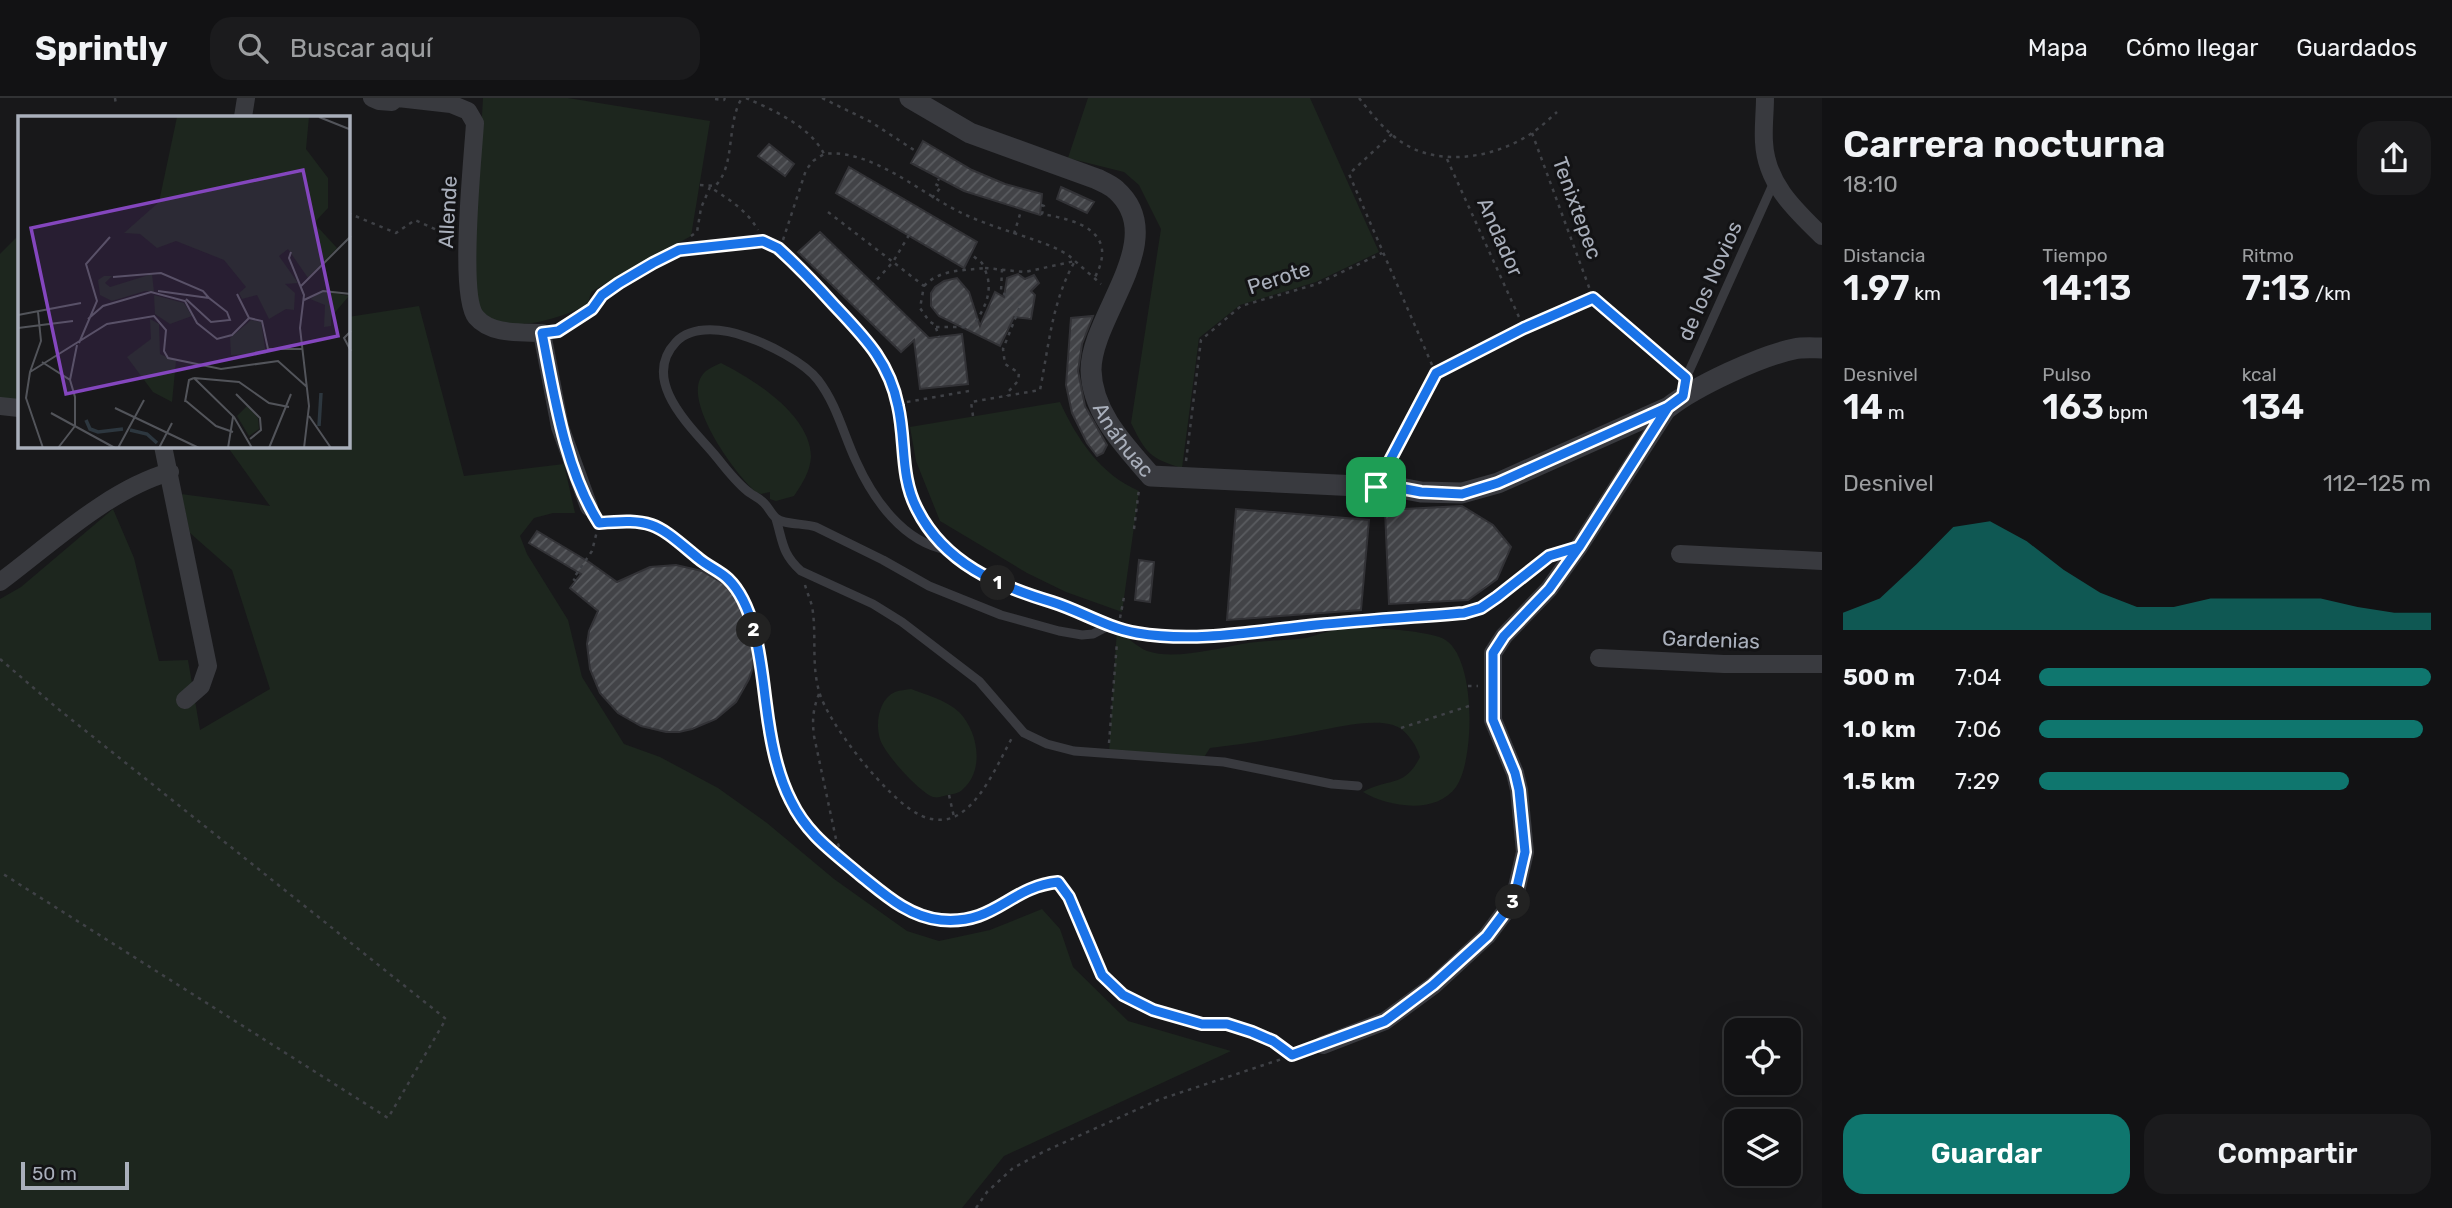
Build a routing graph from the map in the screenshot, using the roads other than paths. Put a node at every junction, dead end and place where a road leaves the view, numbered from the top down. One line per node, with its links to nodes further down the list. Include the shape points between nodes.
1 (246, 98): 6 (street)
2 (372, 98): 3 (street, Allende, via 391,102)
3 (397, 98): 9 (street, Allende, via 451,104 468,111 475,123 469,301 476,317 497,330)
4 (911, 98): 11 (street, Anáhuac, via 970,133 1097,179 1116,189 1123,199 1136,231 1135,242 1128,269 1098,331 1091,370 1098,401 1112,430 1151,476 1462,494 1498,483)
5 (1765, 98): 7 (street, via 1764,144)
6 (243, 116)
7 (1774, 182): 8 (street); 11 (lane, de los Novios)
8 (1822, 236)
9 (542, 333): 16 (street, via 560,427); 19 (lane, via 565,327 619,283 679,250 763,241 778,248 874,348 898,404 906,482 923,522)
10 (1822, 348): 11 (street, Anáhuac, via 1796,348)
11 (1679, 394): 18 (street)
12 (0, 406): 13 (street)
13 (18, 408)
14 (164, 448): 15 (street)
15 (170, 472): 22 (street, via 146,479 105,503); 26 (street, via 208,666 201,686)
16 (594, 515)
17 (776, 519): 19 (lane, via 675,407 663,375 664,364 685,335 709,330 742,335 772,347 818,379 834,402 855,459 883,506 913,536); 23 (lane, via 816,527 929,586 1001,615 1082,635); 27 (lane, via 782,546 801,571 902,622 979,681 1024,733 1047,744 1074,751 1224,762)
18 (1579, 547): 23 (lane, via 1549,556 1481,608 1464,613 1182,638); 28 (street, via 1493,653 1493,720 1515,773 1525,852 1514,900 1487,936 1414,999 1385,1021)
19 (947, 550): 23 (lane, via 969,568 1009,589)
20 (1680, 554): 21 (street)
21 (1822, 561)
22 (0, 582)
23 (1113, 627)
24 (1599, 658): 25 (street, Gardenias)
25 (1822, 664)
26 (185, 700)
27 (1358, 786)
28 (1323, 1045)

